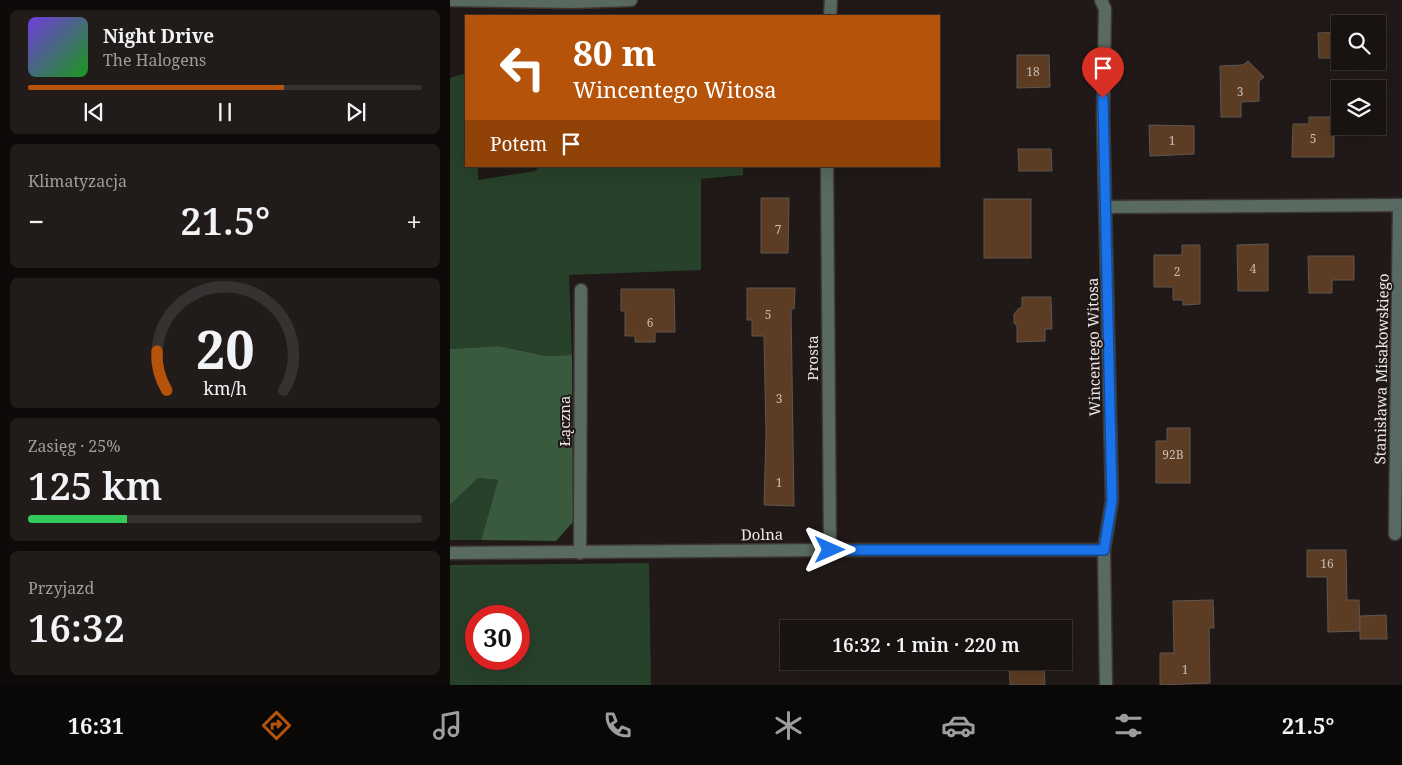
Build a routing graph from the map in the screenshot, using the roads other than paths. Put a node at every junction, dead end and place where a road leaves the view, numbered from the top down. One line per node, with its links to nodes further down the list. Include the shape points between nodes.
1 (451, 0): 2 (street)
2 (631, 0)
3 (831, 0): 5 (street)
4 (1103, 4): 8 (street, Wincentego Witosa)
5 (830, 15)
6 (827, 167): 11 (street, Prosta)
7 (1401, 205): 8 (street, Stanisława Misakowskiego); 10 (street, Stanisława Misakowskiego)
8 (1107, 207): 12 (street, Wincentego Witosa, via 1112,500)
9 (581, 290): 14 (street, Łączna)
10 (1395, 534)
11 (830, 550): 12 (street, Dolna); 14 (street, Dolna)
12 (1104, 550): 15 (street, Wincentego Witosa)
13 (450, 553): 14 (street, Dolna)
14 (580, 553)
15 (1106, 685)

